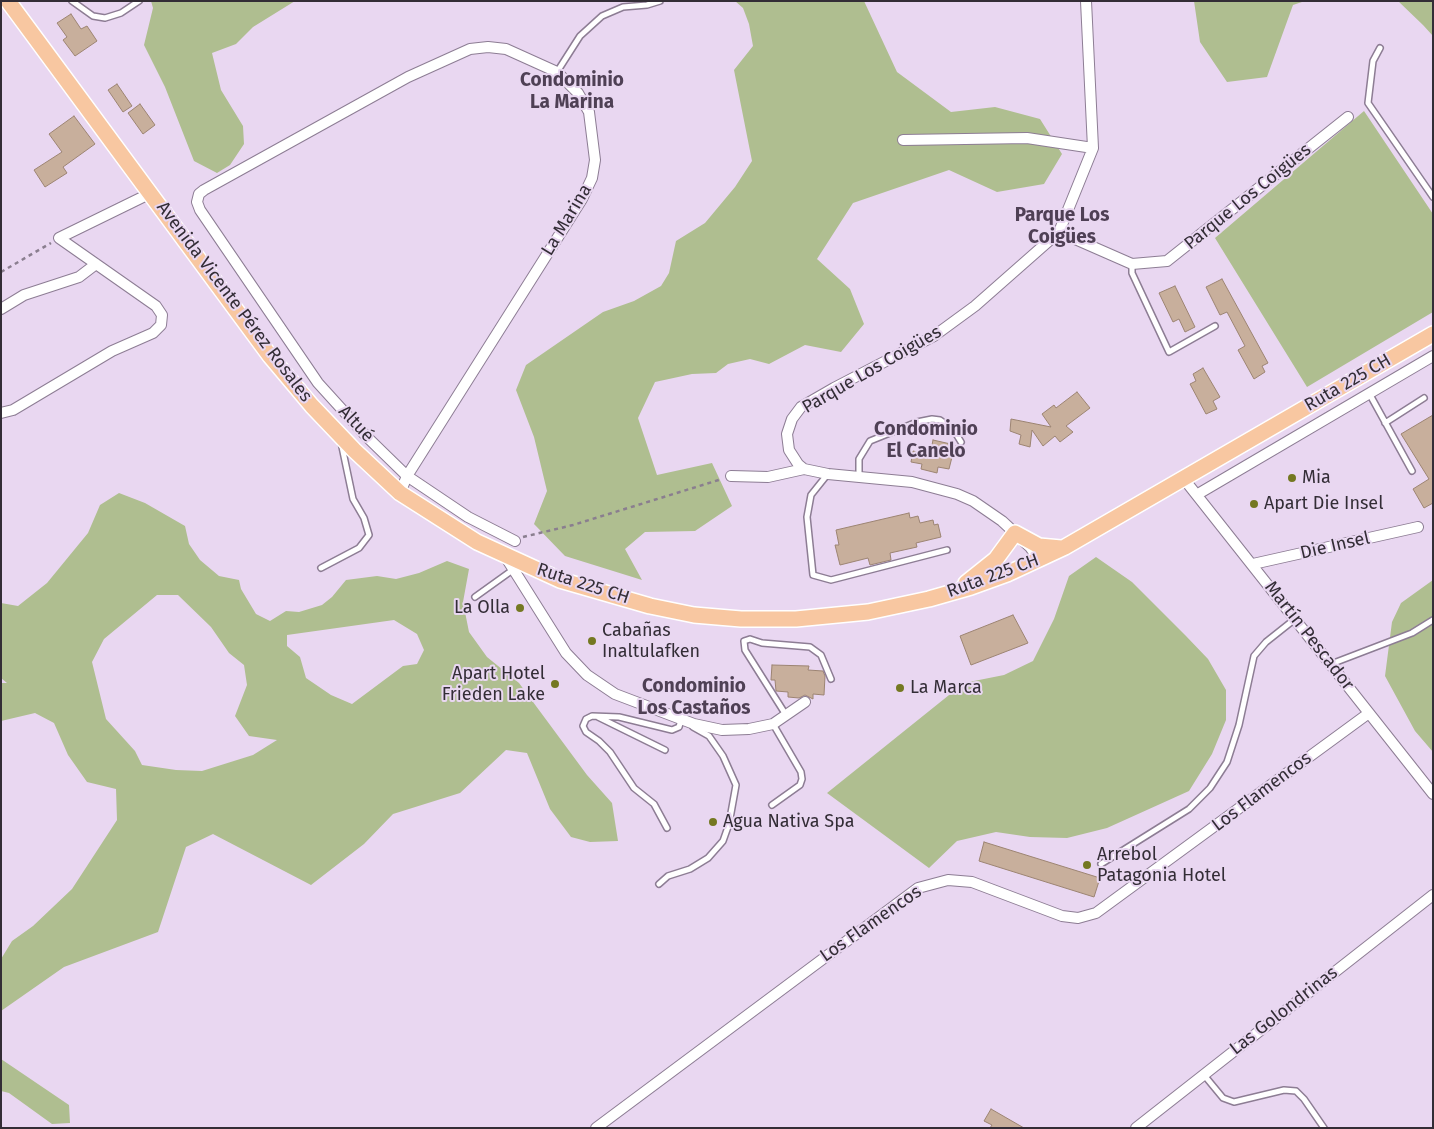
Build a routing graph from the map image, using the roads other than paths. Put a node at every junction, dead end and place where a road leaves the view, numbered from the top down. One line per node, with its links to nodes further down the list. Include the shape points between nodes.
1 (8, 1): 12 (main road, Avenida Vicente Pérez Rosales)
2 (72, 1): 3 (lane, via 93,16 105,18 121,13)
3 (138, 1)
4 (660, 1): 7 (lane, via 623,7 602,16 580,36)
5 (1086, 1): 10 (street, Parque Los Coigües)
6 (1380, 48): 13 (lane, via 1373,61 1368,103)
7 (557, 72): 11 (street, La Marina, via 506,49 470,49 408,77); 30 (street, La Marina, via 578,93 589,112 595,160 592,178)
8 (1348, 117): 16 (street, Parque Los Coigües, via 1167,261)
9 (903, 140): 10 (street, via 1026,138)
10 (1093, 148): 14 (street, Parque Los Coigües)
11 (204, 190): 30 (street, Altué, via 198,197 200,210 318,383)
12 (151, 193): 15 (street, via 59,238); 25 (main road, Avenida Vicente Pérez Rosales, via 270,356)
13 (1433, 196)
14 (1059, 232): 16 (street, Parque Los Coigües); 27 (street, Parque Los Coigües, via 975,306 934,336 801,407 792,419 787,442 793,458)
15 (96, 264): 17 (street, via 79,277 24,295); 23 (street, via 156,306 162,315 161,326 13,410)
16 (1132, 264): 18 (lane, via 1132,273 1170,352)
17 (1, 309)
18 (1215, 326)
19 (1433, 334): 33 (main road, Ruta 225 CH)
20 (1433, 356): 21 (street)
21 (1369, 393): 24 (lane); 35 (street)
22 (1424, 398): 24 (lane)
23 (1, 413)
24 (1385, 423): 28 (lane)
25 (340, 435): 34 (main road, Avenida Vicente Pérez Rosales); 44 (lane, via 354,499 369,535 359,548)
26 (961, 442): 32 (lane, via 953,429 940,420 916,422 870,441 859,459)
27 (804, 469): 29 (street); 31 (street, via 768,477)
28 (1412, 471)
29 (828, 474): 32 (street); 40 (lane, via 811,495 807,517 814,575 831,580)
30 (407, 476): 34 (street, La Marina); 38 (street, Altué, via 468,517)
31 (731, 476)
32 (859, 478): 37 (street, via 912,482 942,489 988,510)
33 (1184, 479): 35 (street, Martín Pescador); 39 (main road, Ruta 225 CH)
34 (400, 493): 41 (main road, Avenida Vicente Pérez Rosales, via 449,526)
35 (1198, 494): 43 (street, Martín Pescador)
36 (1418, 527): 43 (street, Die Insel)
37 (1015, 532): 39 (main road, via 1039,546); 42 (street); 46 (main road, via 984,570)
38 (515, 540)
39 (1065, 547): 42 (main road, Ruta 225 CH)
40 (947, 550)
41 (505, 556): 45 (street); 46 (main road, Ruta 225 CH, via 560,580 650,606 741,620 868,612)
42 (1039, 560): 46 (main road, Ruta 225 CH)
43 (1253, 564): 48 (street, Martín Pescador)
44 (321, 568)
45 (514, 569): 47 (lane); 56 (street, via 562,648 587,675 615,694)
46 (948, 593)
47 (474, 597)
48 (1295, 619): 50 (street, Martín Pescador); 62 (lane, via 1254,656 1227,762 1210,788 1189,809)
49 (1433, 620): 50 (lane, via 1412,633)
50 (1331, 664): 53 (street, Martín Pescador)
51 (831, 679): 54 (lane, via 821,655 810,647 762,644 750,639 744,641 745,650)
52 (805, 702): 54 (street)
53 (1369, 713): 59 (street, Martín Pescador); 66 (street, Los Flamencos, via 1096,913 1078,918 1062,916 972,882 948,880 918,888)
54 (786, 715): 57 (street)
55 (596, 716): 56 (lane, via 619,717 672,730 679,727); 58 (lane); 61 (lane, via 584,722 586,732 610,752 634,788 654,804)
56 (681, 719): 57 (street, via 722,730 749,730); 63 (lane, via 709,736 723,756 736,786 729,824 716,850 698,865 674,873)
57 (773, 724): 60 (lane, via 802,779 800,785)
58 (665, 750)
59 (1433, 794)
60 (772, 805)
61 (667, 828)
62 (1101, 864)
63 (659, 884)
64 (1433, 895): 65 (street, Las Golondrinas)
65 (1203, 1075): 67 (street, Las Golondrinas); 68 (lane, via 1223,1098 1234,1102 1284,1090 1296,1091)
66 (596, 1128)
67 (1136, 1128)
68 (1324, 1128)

